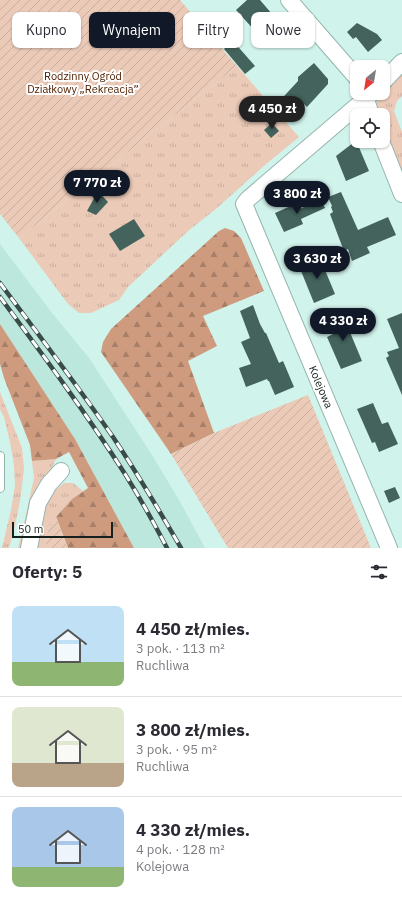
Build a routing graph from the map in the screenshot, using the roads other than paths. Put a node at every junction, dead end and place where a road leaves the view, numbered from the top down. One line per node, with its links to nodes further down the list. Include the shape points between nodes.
1 (289, 0): 3 (street)
2 (402, 62): 4 (street)
3 (350, 70)
4 (390, 75)
5 (361, 100): 12 (street, Kolejowa, via 244,204)
6 (384, 148): 7 (street)
7 (402, 194)
8 (0, 456): 10 (lane)
9 (61, 471): 11 (street, via 49,484 38,504)
10 (0, 488)
11 (28, 548)
12 (389, 548)

